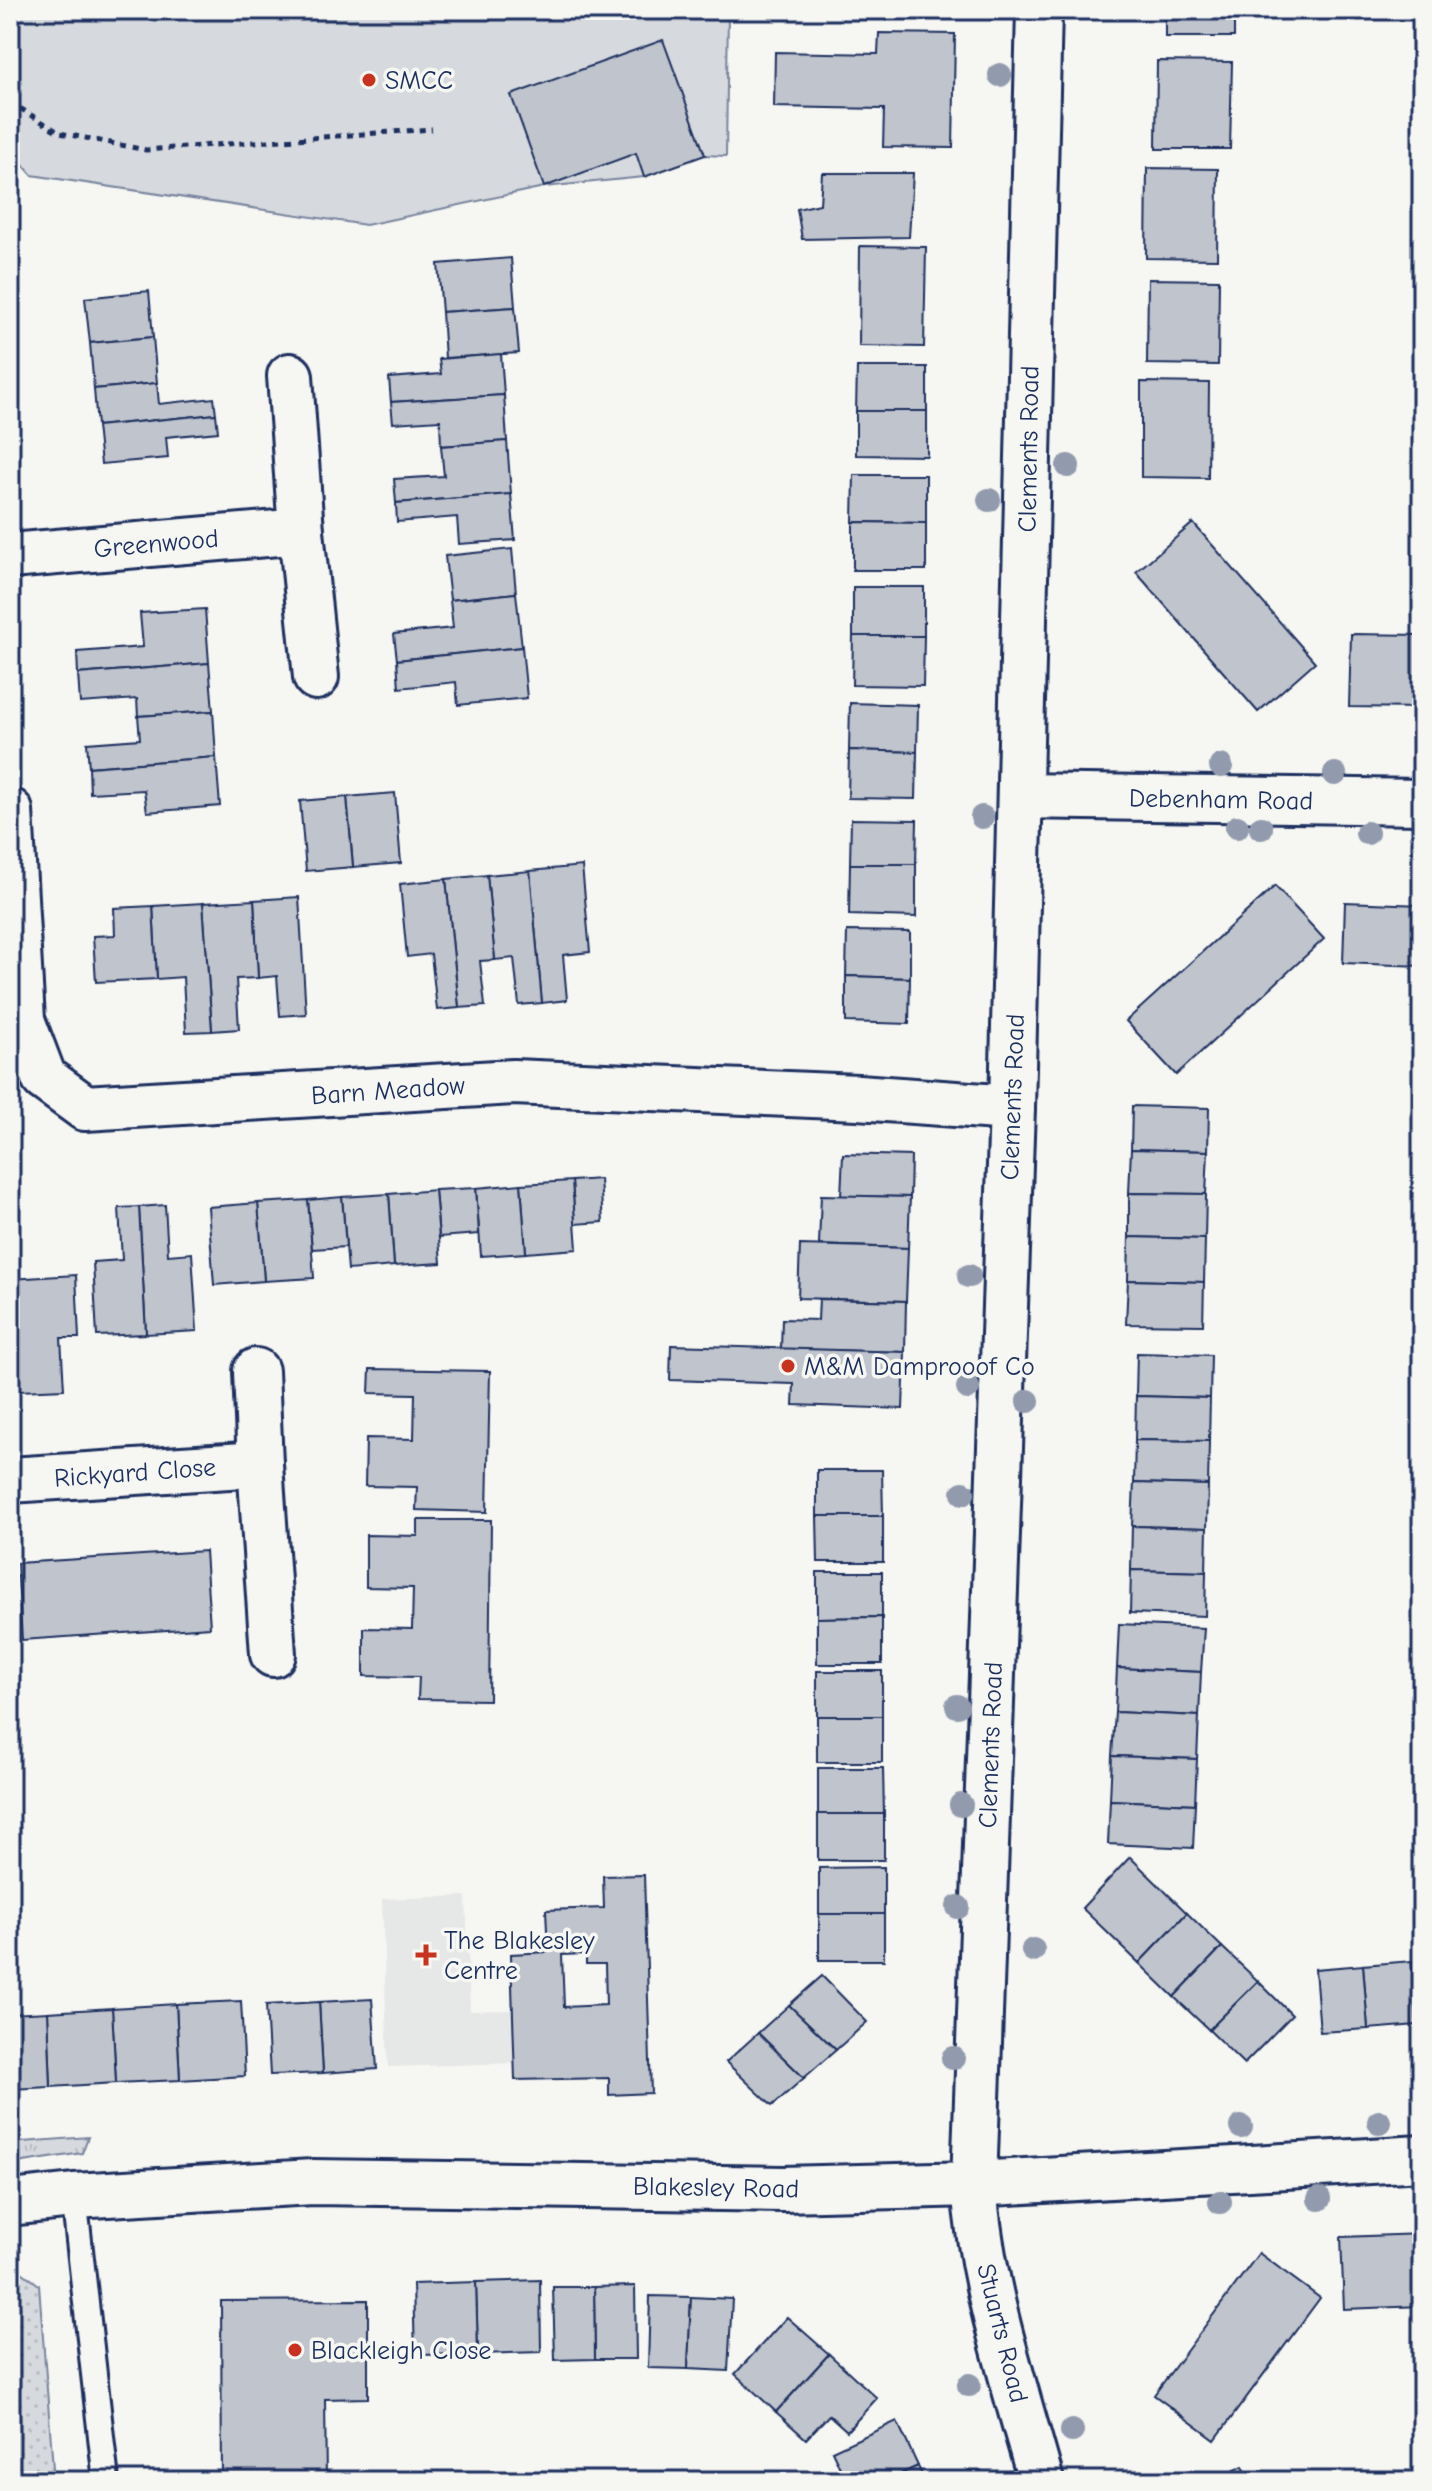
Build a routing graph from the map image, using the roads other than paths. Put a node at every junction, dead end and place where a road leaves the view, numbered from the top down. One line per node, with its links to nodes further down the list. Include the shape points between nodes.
1 (1039, 10): 6 (street, Clements Road)
2 (290, 376): 3 (street)
3 (301, 531): 4 (street, Greenwood); 5 (street)
4 (10, 556)
5 (316, 677)
6 (1020, 796): 7 (street, Debenham Road); 9 (street, Clements Road)
7 (1422, 802)
8 (10, 811): 9 (street, Barn Meadow, via 22,1020 44,1078 85,1108 513,1082)
9 (1012, 1108): 15 (street, Clements Road)
10 (256, 1371): 11 (street)
11 (260, 1464): 12 (street, Rickyard Close); 13 (street)
12 (10, 1480)
13 (273, 1654)
14 (1422, 2158): 15 (street, Blakesley Road)
15 (974, 2184): 16 (street, Blakesley Road, via 783,2189 313,2182); 19 (street, Stuarts Road, via 990,2296)
16 (74, 2196): 17 (street, Blakesley Road); 18 (lane)
17 (10, 2203)
18 (106, 2481)
19 (1041, 2481)

